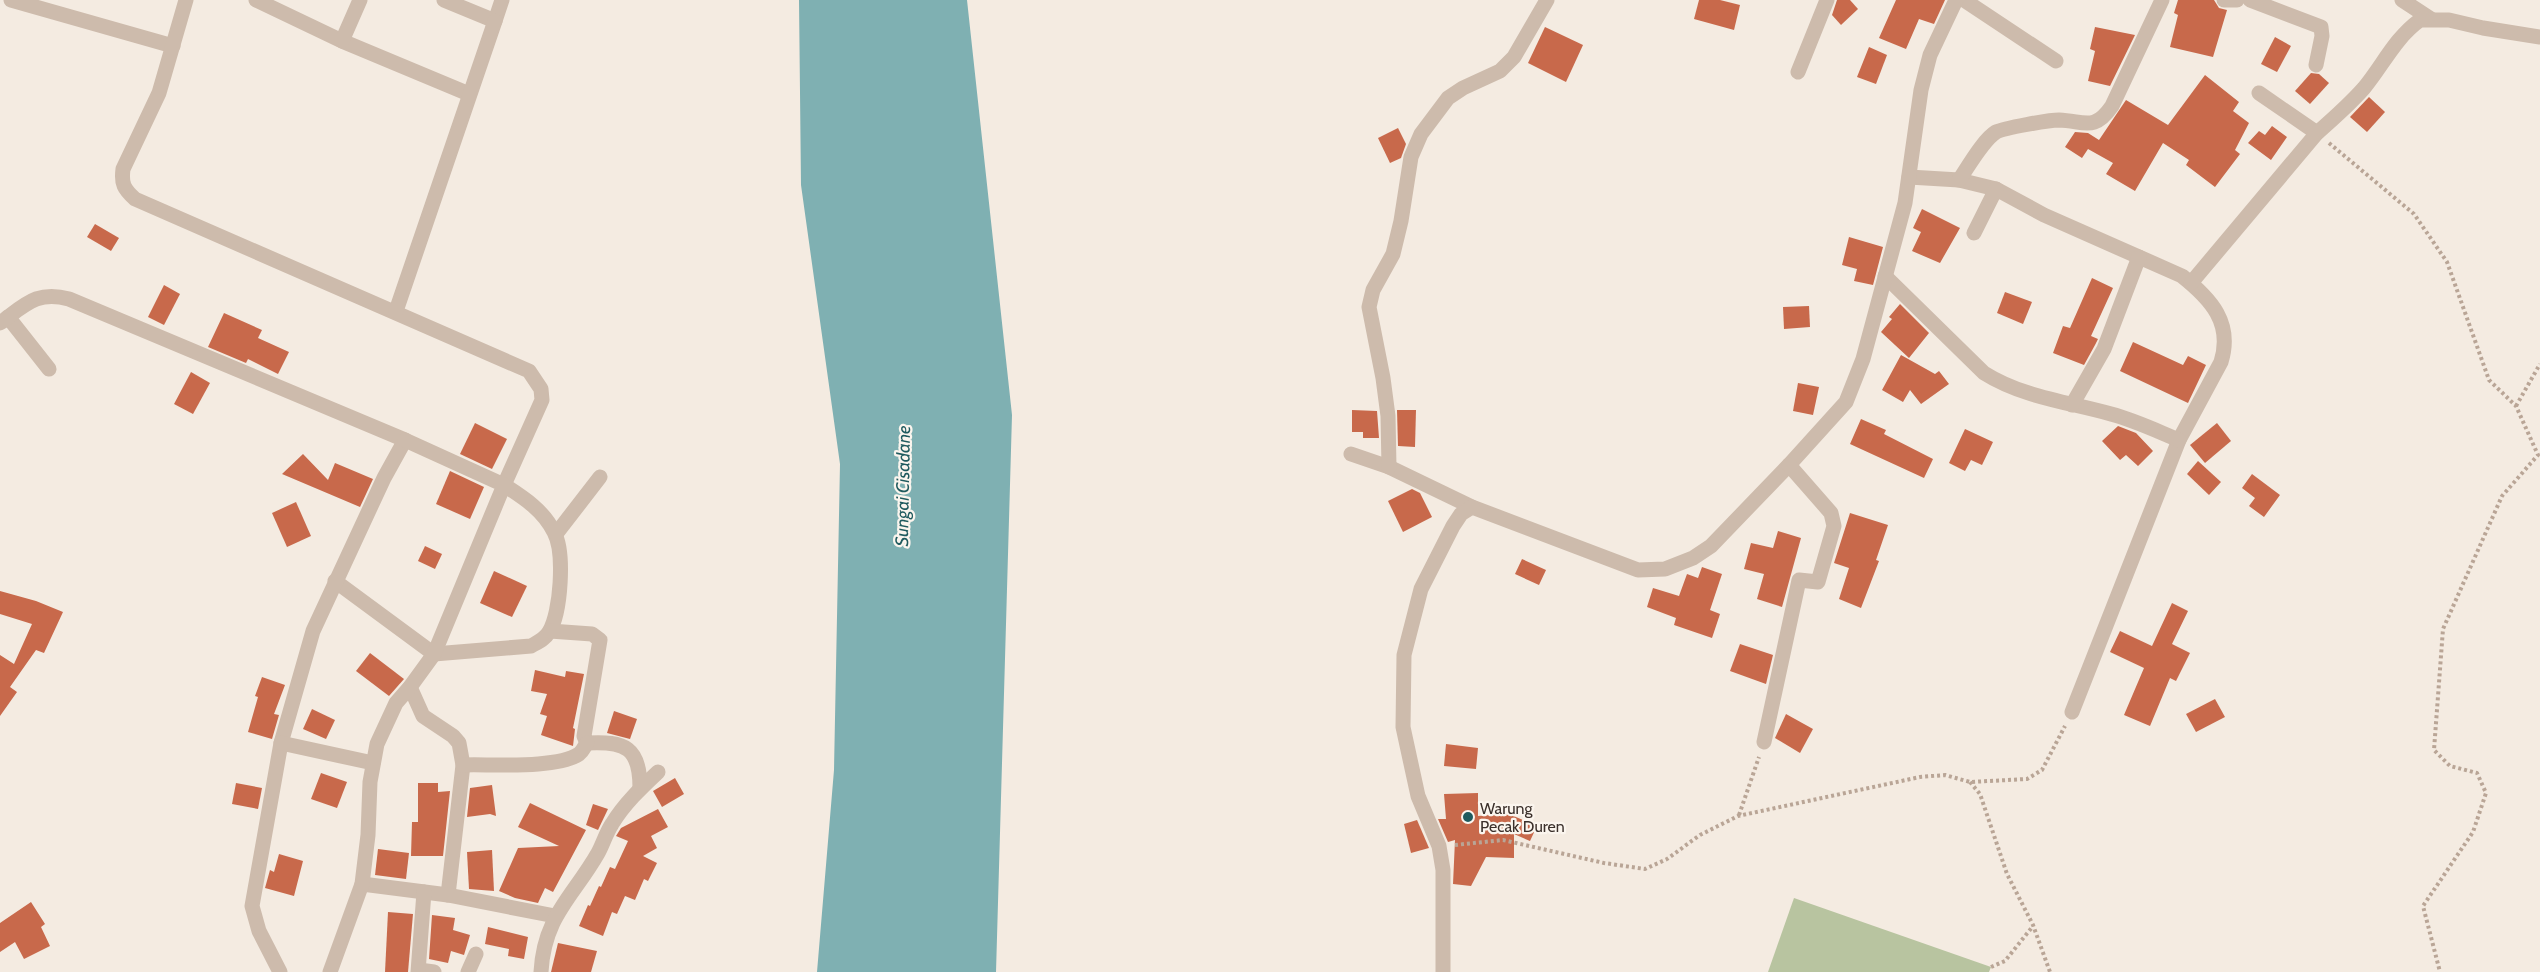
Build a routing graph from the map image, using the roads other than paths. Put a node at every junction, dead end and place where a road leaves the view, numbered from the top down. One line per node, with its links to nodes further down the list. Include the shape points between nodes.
1 (11, 0): 20 (street)
2 (186, 0): 20 (street)
3 (256, 0): 19 (street)
4 (360, 0): 19 (street)
5 (444, 0): 17 (street)
6 (502, 0): 17 (street)
7 (1547, 0): 42 (street, via 1514,57 1500,71 1448,98 1421,134 1411,157 1393,254 1373,290 1369,307 1385,388)
8 (1827, 0): 23 (street)
9 (1956, 0): 27 (street, via 1930,56 1921,90)
10 (1964, 0): 21 (street)
11 (2162, 0): 28 (street, via 2104,117 2096,123 2060,120 1996,132)
12 (2224, 0): 13 (street)
13 (2237, 0)
14 (2250, 0): 22 (street, via 2321,27)
15 (2402, 0): 16 (street)
16 (2431, 19): 18 (street); 26 (street, via 2420,21 2401,36 2365,87)
17 (495, 21): 25 (street)
18 (2540, 37)
19 (342, 40): 25 (street)
20 (173, 46): 34 (street, via 159,93 123,169 121,182 126,192)
21 (2056, 61)
22 (2316, 65)
23 (1798, 72)
24 (2259, 93): 26 (street)
25 (469, 94): 34 (street)
26 (2316, 133): 33 (street)
27 (1909, 177): 28 (street); 32 (street)
28 (1959, 180): 29 (street)
29 (1996, 189): 30 (street); 31 (street)
30 (1974, 233)
31 (2139, 257): 33 (street); 37 (street, via 2104,349)
32 (1885, 276): 37 (street, via 1984,373 1999,382); 41 (street, via 1863,359 1846,402)
33 (2191, 283): 39 (street, via 2217,311 2225,332 2225,349)
34 (396, 311): 44 (street, via 529,371 536,378 542,400)
35 (4, 320): 36 (street); 38 (street, via 35,298 54,295 69,299)
36 (49, 369)
37 (2072, 405): 39 (street, via 2133,421)
38 (405, 440): 44 (street); 47 (street)
39 (2179, 440): 51 (street)
40 (1351, 454): 42 (street)
41 (1789, 465): 45 (street, via 1711,546 1665,569 1638,570); 52 (street, via 1831,513 1834,526 1818,582 1799,580)
42 (1389, 467): 45 (street)
43 (600, 477): 46 (street)
44 (504, 485): 46 (street, via 540,512); 49 (street)
45 (1472, 507): 70 (street, via 1453,526 1421,589 1404,655 1403,727 1418,796 1439,846 1444,884)
46 (556, 534): 48 (street, via 560,593)
47 (335, 581): 49 (street); 53 (street, via 313,631)
48 (550, 631): 49 (street, via 531,646); 54 (street, via 592,634 600,640 584,736)
49 (434, 654): 50 (street)
50 (410, 687): 55 (street, via 384,726); 56 (street, via 423,716 459,743)
51 (2072, 712)
52 (1764, 742)
53 (281, 743): 55 (street); 65 (street, via 252,906 259,931)
54 (587, 743): 56 (street, via 575,756 547,763); 58 (street, via 613,742 625,747 640,766)
55 (373, 763): 59 (street)
56 (462, 765): 61 (street)
57 (658, 772): 58 (street)
58 (640, 788): 62 (street, via 612,823 598,853)
59 (362, 884): 60 (street); 66 (street)
60 (424, 892): 61 (street); 64 (street)
61 (448, 895): 62 (street)
62 (555, 916): 69 (street)
63 (476, 954): 68 (street)
64 (418, 971): 67 (street)
65 (280, 972)
66 (330, 972)
67 (434, 972)
68 (468, 972)
69 (542, 972)
70 (1443, 972)

